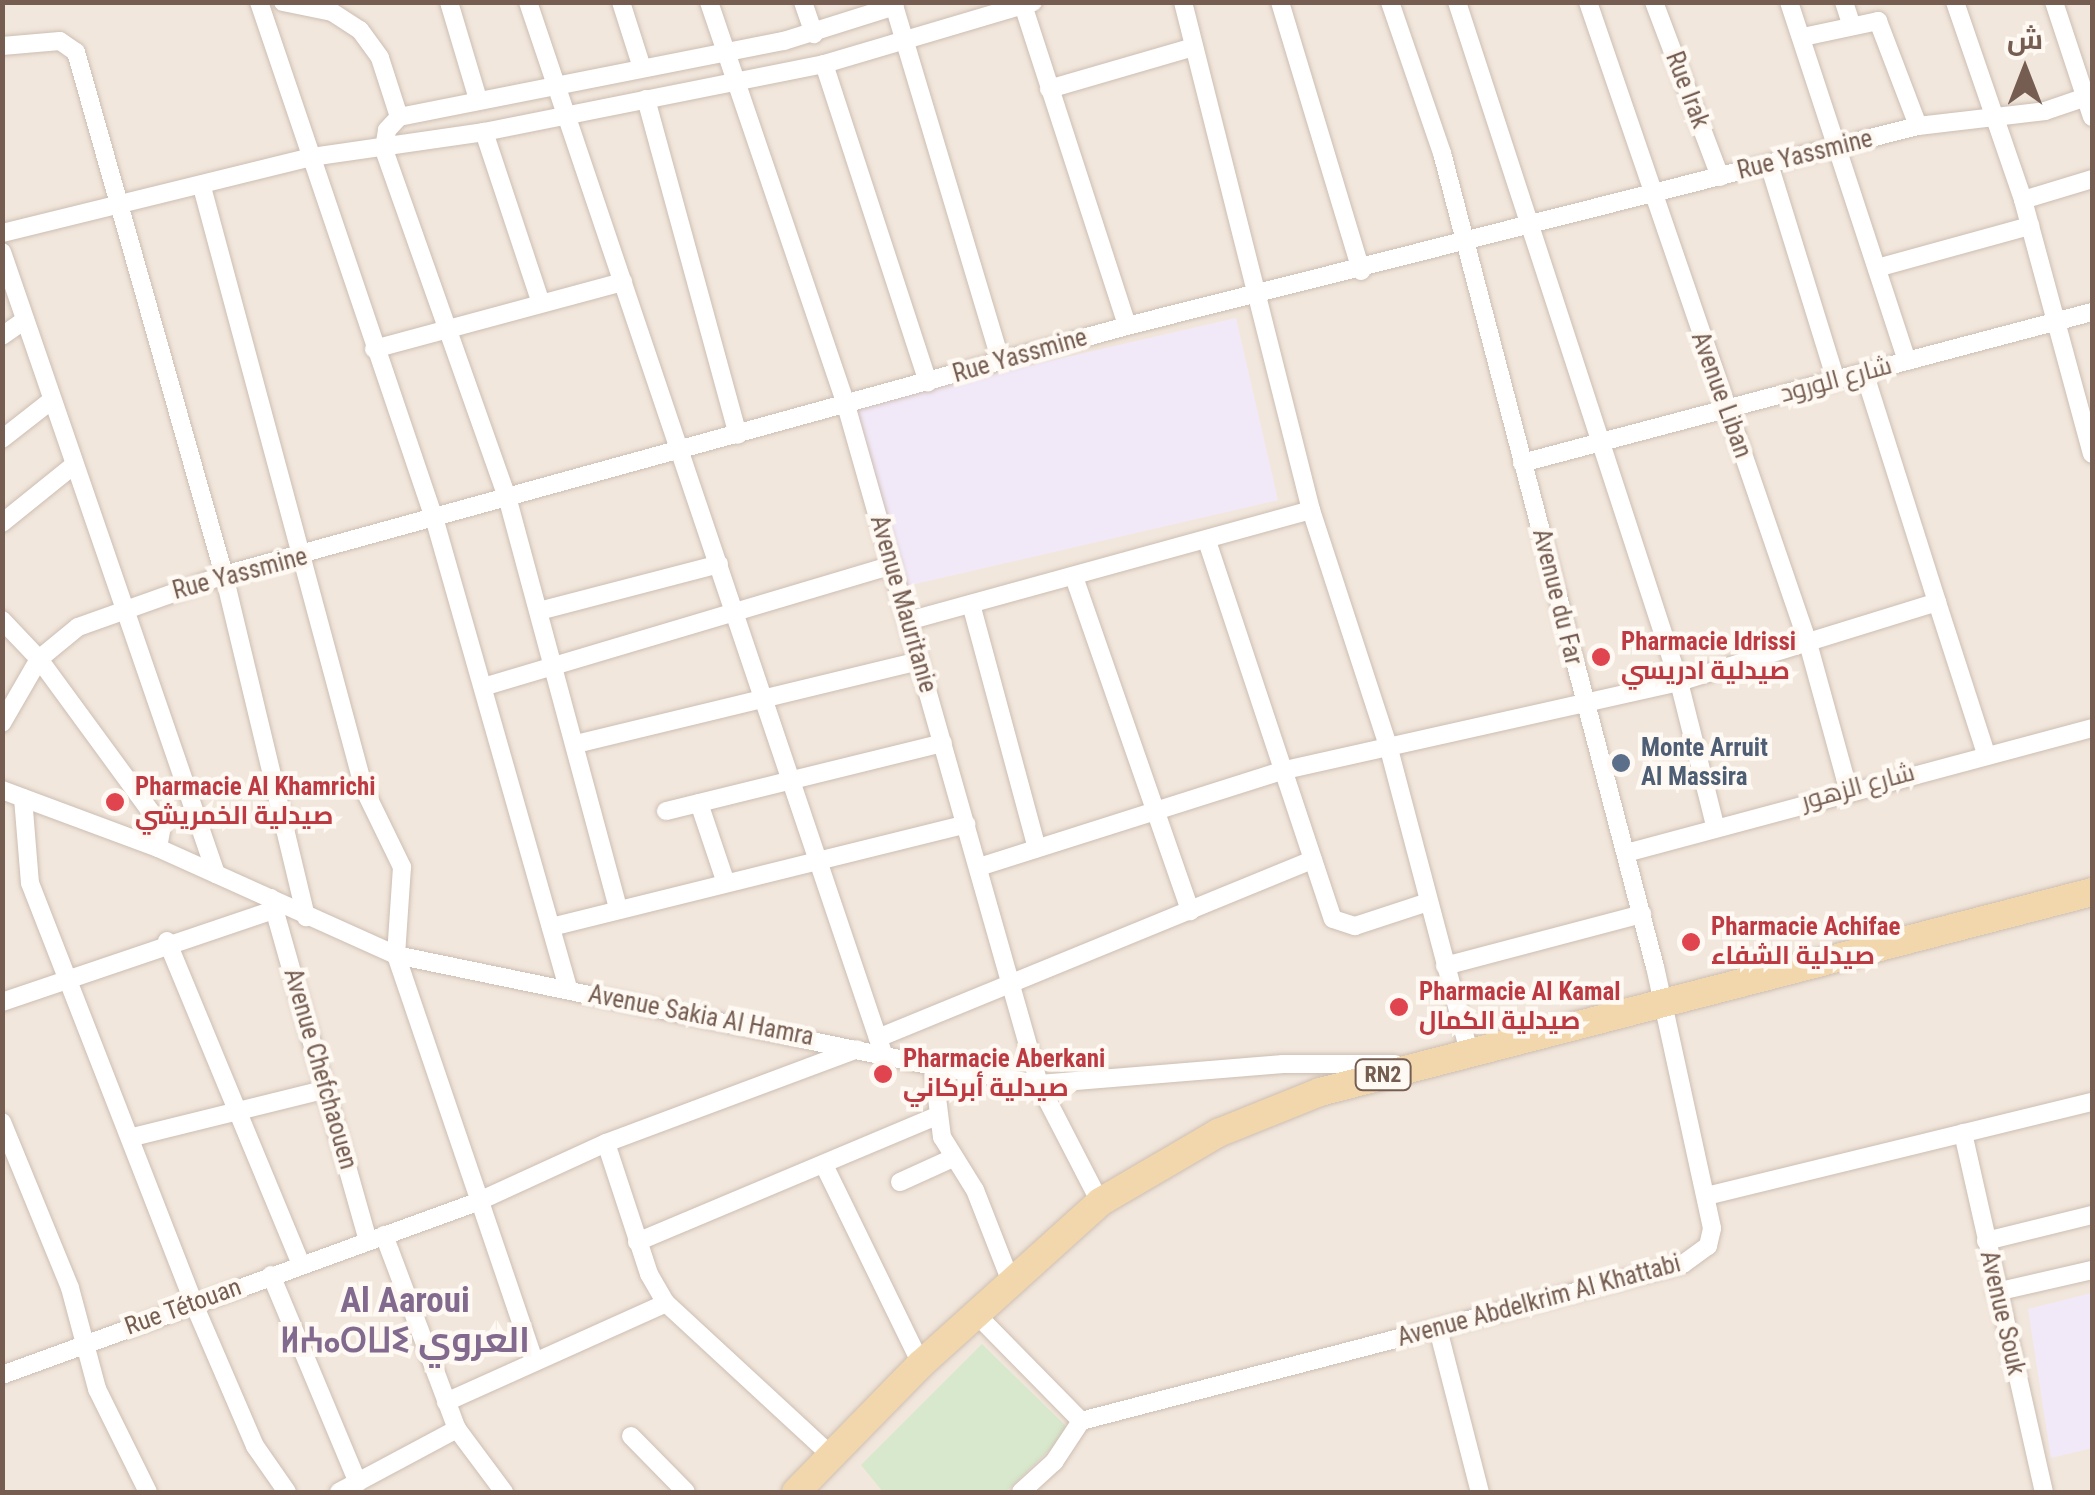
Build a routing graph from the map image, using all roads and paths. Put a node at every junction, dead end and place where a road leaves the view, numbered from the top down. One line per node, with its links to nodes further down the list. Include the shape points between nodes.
1 (259, 2): 43 (street)
2 (283, 2): 37 (street, via 332,12 360,30 380,58)
3 (448, 2): 34 (street)
4 (528, 2): 30 (street)
5 (621, 2): 28 (street)
6 (709, 2): 26 (street, Avenue Mauritanie)
7 (803, 2): 21 (street)
8 (1183, 2): 25 (street)
9 (1280, 2): 57 (street)
10 (1390, 2): 54 (street, Avenue du Far)
11 (1457, 2): 52 (street)
12 (1588, 2): 48 (street, Avenue Liban)
13 (1654, 2): 45 (street, Rue Irak)
14 (1790, 2): 22 (street)
15 (1844, 2): 20 (street)
16 (1955, 2): 36 (street)
17 (2054, 2): 32 (street)
18 (894, 4): 21 (street); 23 (street)
19 (1028, 4): 23 (street); 31 (street)
20 (1852, 24): 22 (street); 39 (street, via 1870,20 1884,27)
21 (814, 34): 26 (street)
22 (1802, 37): 41 (street)
23 (906, 42): 27 (street); 68 (street)
24 (2, 46): 50 (street, via 60,41 76,52)
25 (1194, 46): 31 (street); 59 (street)
26 (724, 52): 28 (street); 29 (street, Avenue Mauritanie)
27 (824, 64): 29 (street); 72 (street)
28 (642, 68): 30 (street)
29 (738, 82): 33 (street); 74 (street, Avenue Mauritanie)
30 (554, 84): 34 (street); 35 (street)
31 (1049, 89): 64 (street)
32 (2090, 96): 36 (street, Rue Yassmine, via 2045,111); 38 (street)
33 (646, 99): 35 (street); 76 (street)
34 (478, 100): 37 (street)
35 (565, 114): 40 (street); 58 (street)
36 (1996, 114): 39 (street, Rue Yassmine); 49 (street)
37 (399, 117): 42 (street, via 387,130)
38 (2092, 117)
39 (1918, 126): 41 (street, Rue Yassmine)
40 (484, 132): 42 (street); 60 (street)
41 (1840, 147): 44 (street, Rue Yassmine); 56 (street)
42 (384, 149): 43 (street); 65 (street)
43 (310, 157): 47 (street); 67 (street)
44 (1769, 164): 45 (street, Rue Yassmine); 71 (street)
45 (1720, 176): 48 (street, Rue Yassmine)
46 (2092, 178): 49 (street)
47 (202, 186): 50 (street); 88 (street)
48 (1650, 194): 52 (street, Rue Yassmine); 75 (street, Avenue Liban)
49 (2022, 200): 51 (street)
50 (120, 206): 53 (street); 91 (street)
51 (2030, 226): 56 (street); 63 (street)
52 (1528, 227): 54 (street, Rue Yassmine); 78 (street)
53 (2, 233)
54 (1465, 244): 57 (street, Rue Yassmine); 81 (street, Avenue du Far)
55 (2, 252): 62 (street)
56 (1878, 268): 69 (street)
57 (1360, 271): 59 (street, Rue Yassmine)
58 (623, 282): 60 (street); 79 (street)
59 (1258, 297): 64 (street, Rue Yassmine); 84 (street)
60 (541, 303): 65 (street)
61 (2092, 312): 63 (street, شارع الورود)
62 (25, 320): 66 (street); 73 (street)
63 (2058, 321): 69 (street, شارع الورود); 80 (street)
64 (1127, 326): 68 (street, Rue Yassmine)
65 (447, 328): 67 (street); 83 (street)
66 (2, 336)
67 (374, 348): 85 (street)
68 (1002, 361): 72 (street, Rue Yassmine)
69 (1906, 361): 70 (street, شارع الورود)
70 (1864, 372): 71 (street, شارع الورود); 93 (street)
71 (1836, 380): 75 (street, شارع الورود)
72 (928, 382): 74 (street, Rue Yassmine)
73 (52, 400): 77 (street); 82 (street)
74 (846, 405): 76 (street, Rue Yassmine); 90 (street, Avenue Mauritanie)
75 (1727, 409): 78 (street, شارع الورود); 100 (street, Avenue Liban)
76 (738, 436): 79 (street, Rue Yassmine)
77 (2, 439)
78 (1596, 443): 81 (street, شارع الورود); 104 (street)
79 (680, 448): 83 (street, Rue Yassmine); 89 (street)
80 (2092, 454)
81 (1522, 463): 107 (street, Avenue du Far)
82 (74, 465): 86 (street); 95 (street)
83 (508, 500): 85 (street, Rue Yassmine); 96 (street)
84 (1311, 510): 87 (street); 112 (street)
85 (435, 521): 88 (street, Rue Yassmine); 105 (street)
86 (2, 523)
87 (1208, 541): 92 (street); 114 (street)
88 (306, 556): 91 (street, Rue Yassmine); 141 (street, via 364,790 402,866)
89 (720, 564): 96 (street); 97 (street)
90 (892, 565): 97 (street); 99 (street, Avenue Mauritanie)
91 (224, 575): 95 (street, Rue Yassmine); 138 (street)
92 (1074, 577): 94 (street); 120 (street)
93 (1937, 602): 100 (street); 113 (street)
94 (971, 604): 99 (street); 125 (street)
95 (122, 608): 101 (street, Rue Yassmine, via 78,627); 130 (street)
96 (539, 612): 103 (street)
97 (736, 613): 103 (street); 106 (street)
98 (2, 620): 101 (street)
99 (908, 621): 102 (street, Avenue Mauritanie)
100 (1808, 644): 104 (street); 116 (street, Avenue Liban)
101 (39, 659): 108 (street, Rue Yassmine); 124 (street, via 151,812 161,831)
102 (919, 661): 106 (street); 110 (street, Avenue Mauritanie)
103 (554, 666): 105 (street); 111 (street)
104 (1678, 682): 107 (street); 123 (street)
105 (483, 687): 139 (street)
106 (765, 698): 111 (street); 115 (street)
107 (1584, 706): 112 (street); 126 (street, Avenue du Far)
108 (2, 723)
109 (2092, 728): 113 (street, شارع الزهور)
110 (943, 743): 115 (street); 122 (street, Avenue Mauritanie)
111 (576, 744): 135 (street)
112 (1389, 749): 114 (street); 133 (street)
113 (1986, 754): 116 (street, شارع الزهور)
114 (1285, 770): 120 (street); 127 (street)
115 (792, 781): 119 (street); 128 (street)
116 (1848, 788): 123 (street, شارع الزهور)
117 (2, 790): 118 (street, Avenue Sakia Al Hamra)
118 (23, 798): 124 (street, Avenue Sakia Al Hamra); 143 (street, via 23,858)
119 (699, 803): 121 (street); 131 (street)
120 (1155, 810): 125 (street); 136 (street)
121 (666, 811)
122 (966, 824): 128 (street); 129 (street, Avenue Mauritanie)
123 (1714, 825): 126 (street, شارع الزهور)
124 (158, 848): 130 (street, Avenue Sakia Al Hamra)
125 (1038, 848): 129 (street)
126 (1626, 853): 137 (street, Avenue du Far)
127 (1313, 860): 133 (street, via 1332,918 1341,926); 136 (street)
128 (822, 863): 131 (street); 148 (street)
129 (979, 867): 144 (street, Avenue Mauritanie)
130 (216, 874): 134 (street, Avenue Sakia Al Hamra)
131 (726, 883): 135 (street)
132 (2092, 892): 146 (main road, RN2)
133 (1428, 902): 142 (street)
134 (272, 904): 138 (street, Avenue Sakia Al Hamra); 140 (street); 154 (street, Avenue Chefchaouen)
135 (618, 908): 139 (street)
136 (1190, 912): 144 (street)
137 (1642, 914): 142 (street); 146 (street, Avenue du Far)
138 (306, 917): 141 (street, Avenue Sakia Al Hamra)
139 (551, 927): 145 (street)
140 (168, 941): 143 (street); 156 (street)
141 (396, 956): 145 (street, Avenue Sakia Al Hamra); 166 (street)
142 (1445, 966): 150 (street)
143 (69, 978): 147 (street); 160 (street)
144 (1013, 985): 148 (street); 153 (street, Avenue Mauritanie)
145 (568, 990): 149 (street, Avenue Sakia Al Hamra)
146 (1662, 1001): 150 (main road, RN2); 165 (street, Avenue du Far)
147 (2, 1002)
148 (881, 1045): 149 (street, Avenue Sakia Al Hamra); 152 (street, Avenue Sakia Al Hamra)
149 (860, 1048): 161 (street)
150 (1468, 1052): 151 (main road, RN2)
151 (1430, 1064): 153 (street, Avenue Sakia Al Hamra, via 1283,1064); 167 (main road, RN2, via 1258,1115 1170,1156)
152 (933, 1066): 153 (street, Avenue Sakia Al Hamra); 157 (street)
153 (1039, 1084): 167 (street, Avenue Mauritanie)
154 (327, 1089): 156 (street); 169 (street, Avenue Chefchaouen)
155 (2092, 1102): 159 (street)
156 (238, 1112): 160 (street); 172 (street)
157 (937, 1116): 162 (street); 163 (street)
158 (2, 1122): 181 (street)
159 (1963, 1133): 165 (street); 170 (street, Avenue Souk)
160 (133, 1137): 177 (street)
161 (606, 1143): 166 (street, Rue Tétouan); 171 (street)
162 (953, 1158): 164 (street); 175 (street, via 975,1190)
163 (825, 1167): 171 (street); 183 (street)
164 (900, 1182)
165 (1706, 1196): 180 (street, Avenue Abdelkrim Al Khattabi, via 1708,1246 1683,1264)
166 (477, 1202): 169 (street, Rue Tétouan); 182 (street)
167 (1100, 1202): 175 (main road, RN2)
168 (2092, 1216): 170 (street)
169 (376, 1238): 172 (street, Rue Tétouan); 185 (street, Avenue Chefchaouen)
170 (1986, 1241): 176 (street, Avenue Souk)
171 (637, 1242): 178 (street)
172 (300, 1264): 174 (street, Rue Tétouan)
173 (2092, 1270): 176 (street)
174 (272, 1275): 177 (street, Rue Tétouan); 190 (street)
175 (1011, 1282): 179 (main road, RN2)
176 (1996, 1292): 199 (street, Avenue Souk)
177 (194, 1302): 181 (street, Rue Tétouan); 192 (street, via 255,1446)
178 (666, 1303): 182 (street); 189 (street)
179 (976, 1314): 183 (main road, RN2); 186 (street)
180 (1438, 1329): 186 (street, Avenue Abdelkrim Al Khattabi); 198 (street)
181 (86, 1344): 184 (street, Rue Tétouan); 191 (street, via 97,1389)
182 (534, 1362): 185 (street)
183 (921, 1364): 189 (main road, RN2)
184 (2, 1375)
185 (446, 1402): 187 (street, Avenue Chefchaouen)
186 (1080, 1421): 197 (street, via 1054,1462)
187 (457, 1430): 190 (street); 194 (street, Avenue Chefchaouen)
188 (631, 1436): 195 (street)
189 (831, 1456): 196 (main road, RN2)
190 (358, 1482): 193 (street)
191 (148, 1492)
192 (287, 1492)
193 (339, 1492)
194 (504, 1492)
195 (686, 1492)
196 (796, 1492)
197 (1021, 1492)
198 (1480, 1492)
199 (2044, 1492)

